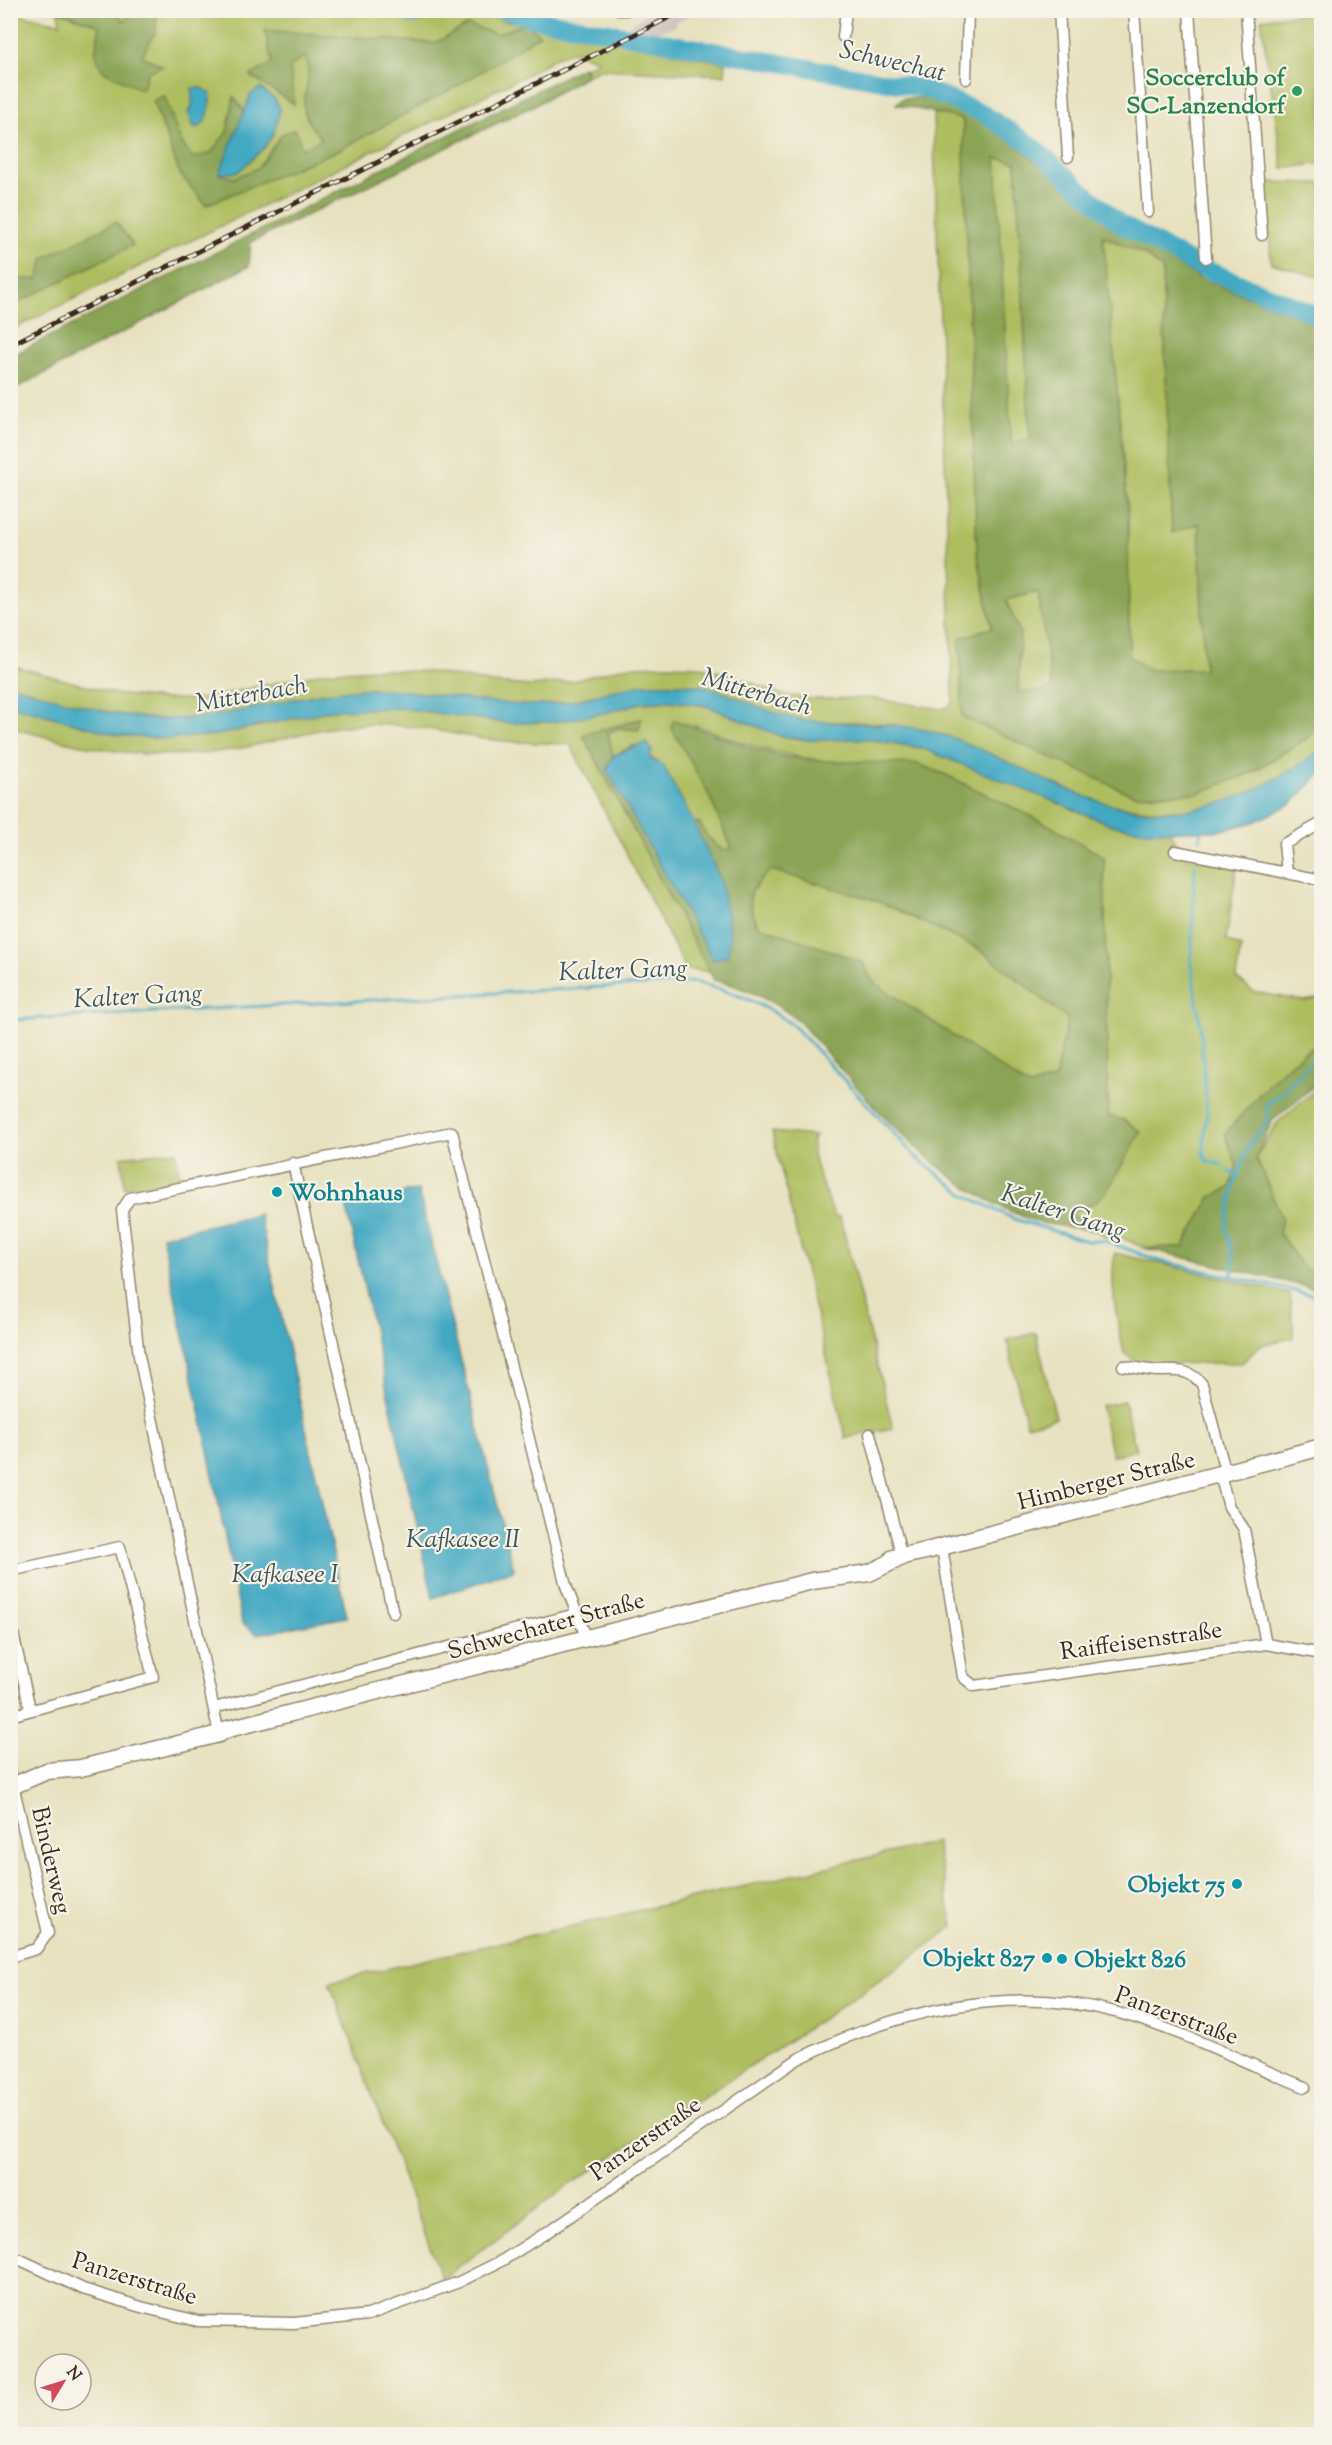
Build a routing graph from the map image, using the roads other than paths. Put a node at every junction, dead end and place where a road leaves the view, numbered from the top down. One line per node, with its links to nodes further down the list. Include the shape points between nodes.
1 (620, 10): 2 (street)
2 (627, 10)
3 (846, 10): 9 (street)
4 (968, 10): 10 (street)
5 (1059, 10): 11 (street)
6 (1134, 10): 12 (street)
7 (1189, 10): 14 (street)
8 (1246, 10): 13 (street)
9 (843, 37)
10 (966, 79)
11 (1068, 157)
12 (1149, 212)
13 (1262, 235)
14 (1206, 258)
15 (1322, 823): 17 (street, via 1284,844)
16 (1174, 850): 17 (street)
17 (1287, 873): 18 (street)
18 (1322, 880)
19 (293, 1163): 27 (street); 28 (street, via 452,1132); 33 (street, via 130,1198 122,1210 138,1356)
20 (1123, 1366): 23 (street, via 1184,1370 1195,1375 1202,1384)
21 (870, 1434): 25 (street)
22 (1322, 1447): 23 (main road, Himberger Straße)
23 (1223, 1475): 24 (main road, Himberger Straße); 31 (street, via 1229,1507 1244,1529)
24 (942, 1547): 25 (main road, Himberger Straße); 31 (street, Raiffeisenstraße, via 963,1677 974,1686)
25 (902, 1557): 30 (main road, Schwechater Straße, via 869,1573 812,1581)
26 (10, 1571): 34 (street, via 120,1547 153,1677)
27 (393, 1613)
28 (576, 1614): 30 (street); 33 (street)
29 (10, 1620): 34 (street)
30 (587, 1639): 36 (main road, Schwechater Straße)
31 (1266, 1644): 32 (street, Raiffeisenstraße)
32 (1322, 1654)
33 (214, 1708): 36 (street)
34 (30, 1709): 35 (street)
35 (10, 1716)
36 (219, 1734): 37 (main road, Schwechater Straße)
37 (12, 1782): 38 (street, Binderweg, via 48,1934 36,1949)
38 (10, 1957)
39 (1305, 2087): 40 (street, Panzerstraße, via 1197,2040 1118,2013 1067,2003 954,2005 879,2024 798,2060 503,2260 459,2282 368,2315 294,2323 198,2321 83,2289)
40 (10, 2255)

